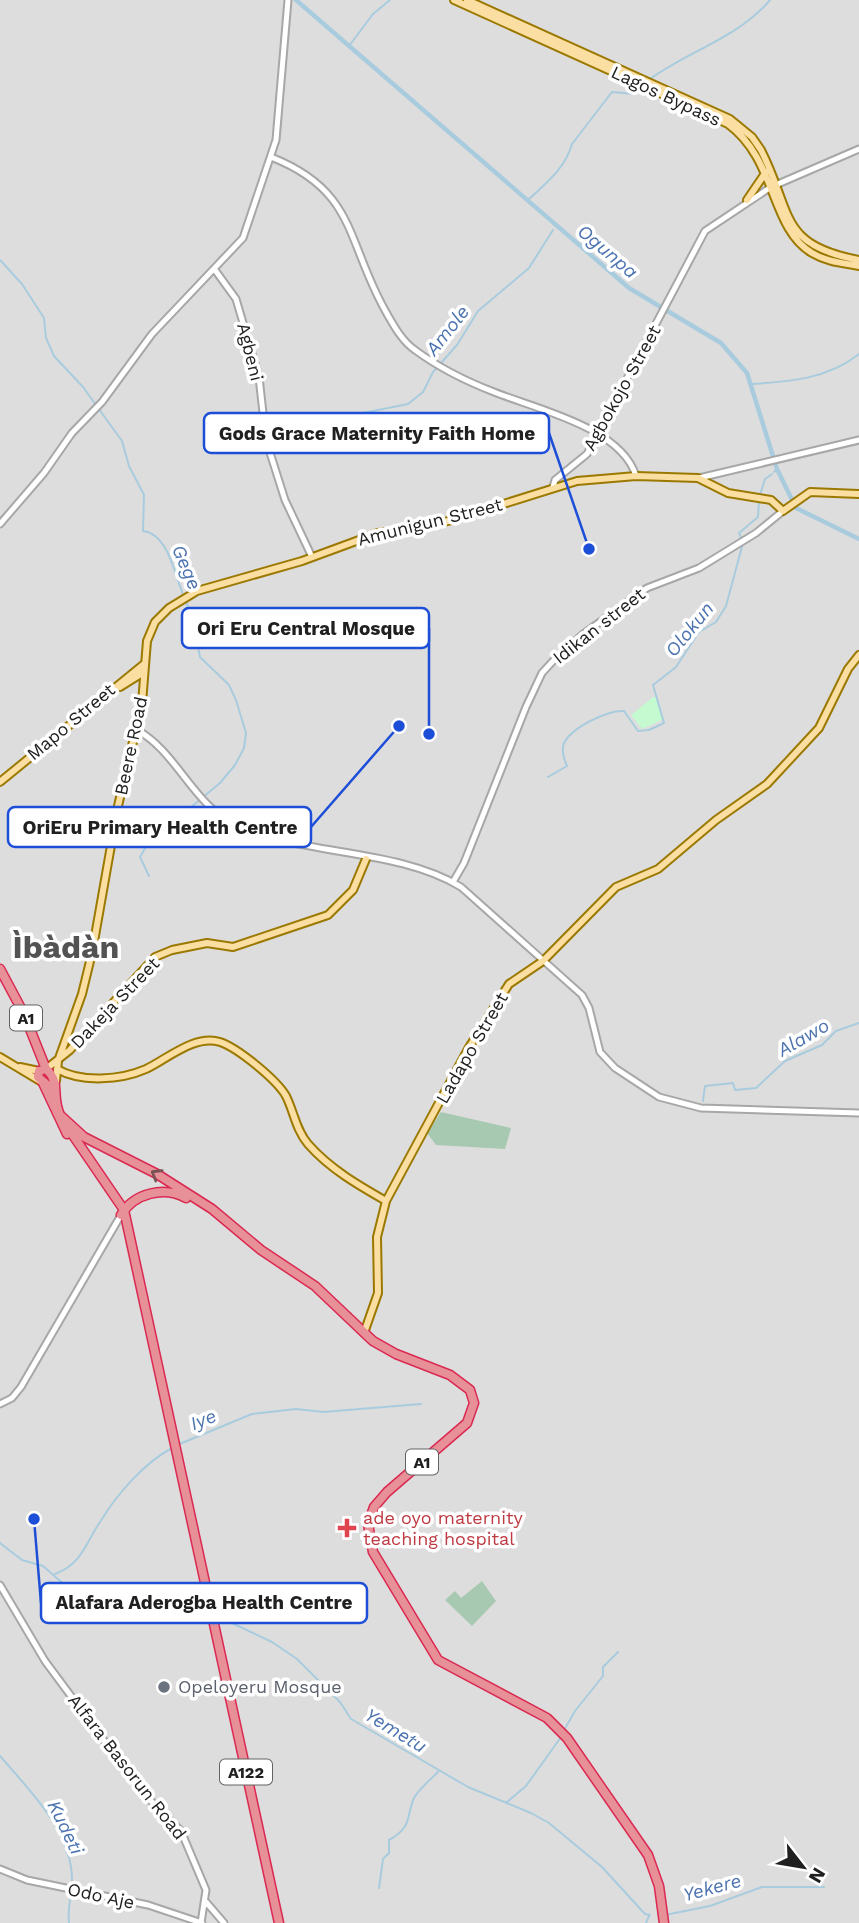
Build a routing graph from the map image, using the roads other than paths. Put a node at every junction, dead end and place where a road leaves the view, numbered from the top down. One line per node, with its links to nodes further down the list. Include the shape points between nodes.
1 (288, 0): 5 (street, via 281,104)
2 (454, 0): 6 (main road, Lagos Bypass, via 728,124 752,146)
3 (467, 0): 7 (main road, Lagos Bypass, via 730,119 757,143)
4 (859, 149): 7 (street, Agbokojo Street)
5 (271, 157): 11 (street, via 247,230); 12 (street, via 310,175 332,196 390,320 407,343 438,365 493,392)
6 (766, 172): 7 (main road, Lagos Bypass); 8 (main road)
7 (774, 186): 8 (street, Agbokojo Street); 9 (main road, Lagos Bypass, via 800,236 824,253); 10 (main road, Lagos Bypass, via 791,232 802,245 821,258)
8 (747, 200): 12 (street, Agbokojo Street, via 705,231)
9 (859, 260)
10 (859, 266)
11 (215, 270): 19 (street, via 152,334); 20 (street, Agbeni, via 236,299 259,377 266,440 285,500)
12 (597, 434): 14 (street, via 630,463); 16 (street, Agbokojo Street, via 587,454 555,480)
13 (859, 440): 15 (street)
14 (636, 476): 15 (main road, Amunigun Street); 16 (main road, Amunigun Street)
15 (698, 478): 18 (main road, Amunigun Street, via 728,493 771,500)
16 (553, 487): 20 (main road, Amunigun Street, via 452,520 378,533)
17 (859, 494): 18 (main road, via 821,491 800,497)
18 (783, 511): 27 (street, Idikan street, via 699,568 647,588 582,635 542,673)
19 (0, 524)
20 (312, 557): 21 (main road, Amunigun Street)
21 (189, 596): 23 (main road, Beere Road, via 155,622 146,641)
22 (859, 655): 28 (main road, Ladapo Street, via 819,728 777,774 658,869 616,887)
23 (144, 668): 24 (main road, Beere Road); 25 (main road, Mapo Street)
24 (137, 730): 26 (street, via 162,748 209,805 244,828); 33 (main road, Beere Road, via 86,977)
25 (0, 784)
26 (366, 859): 27 (street, via 416,868); 33 (main road, Dakeja Street, via 353,890 328,915 233,947 207,943 155,957)
27 (453, 882): 28 (street)
28 (543, 961): 39 (street, via 586,1001 596,1044 606,1060 659,1097 701,1108); 41 (main road, Ladapo Street, via 509,984)
29 (0, 969): 31 (highway, A1)
30 (0, 976): 31 (highway, A1)
31 (12, 994): 35 (highway, A1)
32 (0, 1057): 34 (main road)
33 (58, 1065): 35 (main road); 36 (main road); 38 (main road)
34 (14, 1066): 35 (main road); 37 (main road)
35 (41, 1071): 37 (highway); 38 (highway)
36 (72, 1076): 38 (main road); 41 (main road, via 124,1074 197,1044 221,1043 281,1088 303,1138 325,1161)
37 (42, 1082): 38 (highway, via 49,1088); 40 (highway, A1)
38 (56, 1083): 40 (highway, A1)
39 (859, 1113)
40 (58, 1114): 42 (highway, A1, one-way to 40, via 157,1174 84,1137); 43 (highway, A1)
41 (386, 1201): 45 (main road, Ladapo Street, via 377,1237 378,1293)
42 (204, 1207): 43 (highway, A1, via 163,1191 138,1199); 44 (highway, A1, via 257,1253)
43 (123, 1213): 46 (street, via 21,1387); 54 (highway, A122)
44 (305, 1282): 45 (highway, A1); 47 (highway, A1, via 368,1342 447,1378 468,1397 469,1408 462,1422)
45 (364, 1333): 47 (highway, A1, via 396,1354 457,1379 473,1396 467,1423)
46 (0, 1404)
47 (416, 1465): 51 (highway, A1, via 378,1495 368,1509 364,1534 374,1563 434,1662 539,1717 565,1742 645,1857)
48 (0, 1585): 50 (street, Alfara Basorun Road, via 45,1661 144,1794 181,1831 201,1874)
49 (0, 1869): 52 (street, Odo Aje, via 27,1880 148,1905)
50 (206, 1902): 52 (street, Alfara Basorun Road); 53 (street)
51 (661, 1918)
52 (202, 1923)
53 (224, 1923)
54 (277, 1923)

